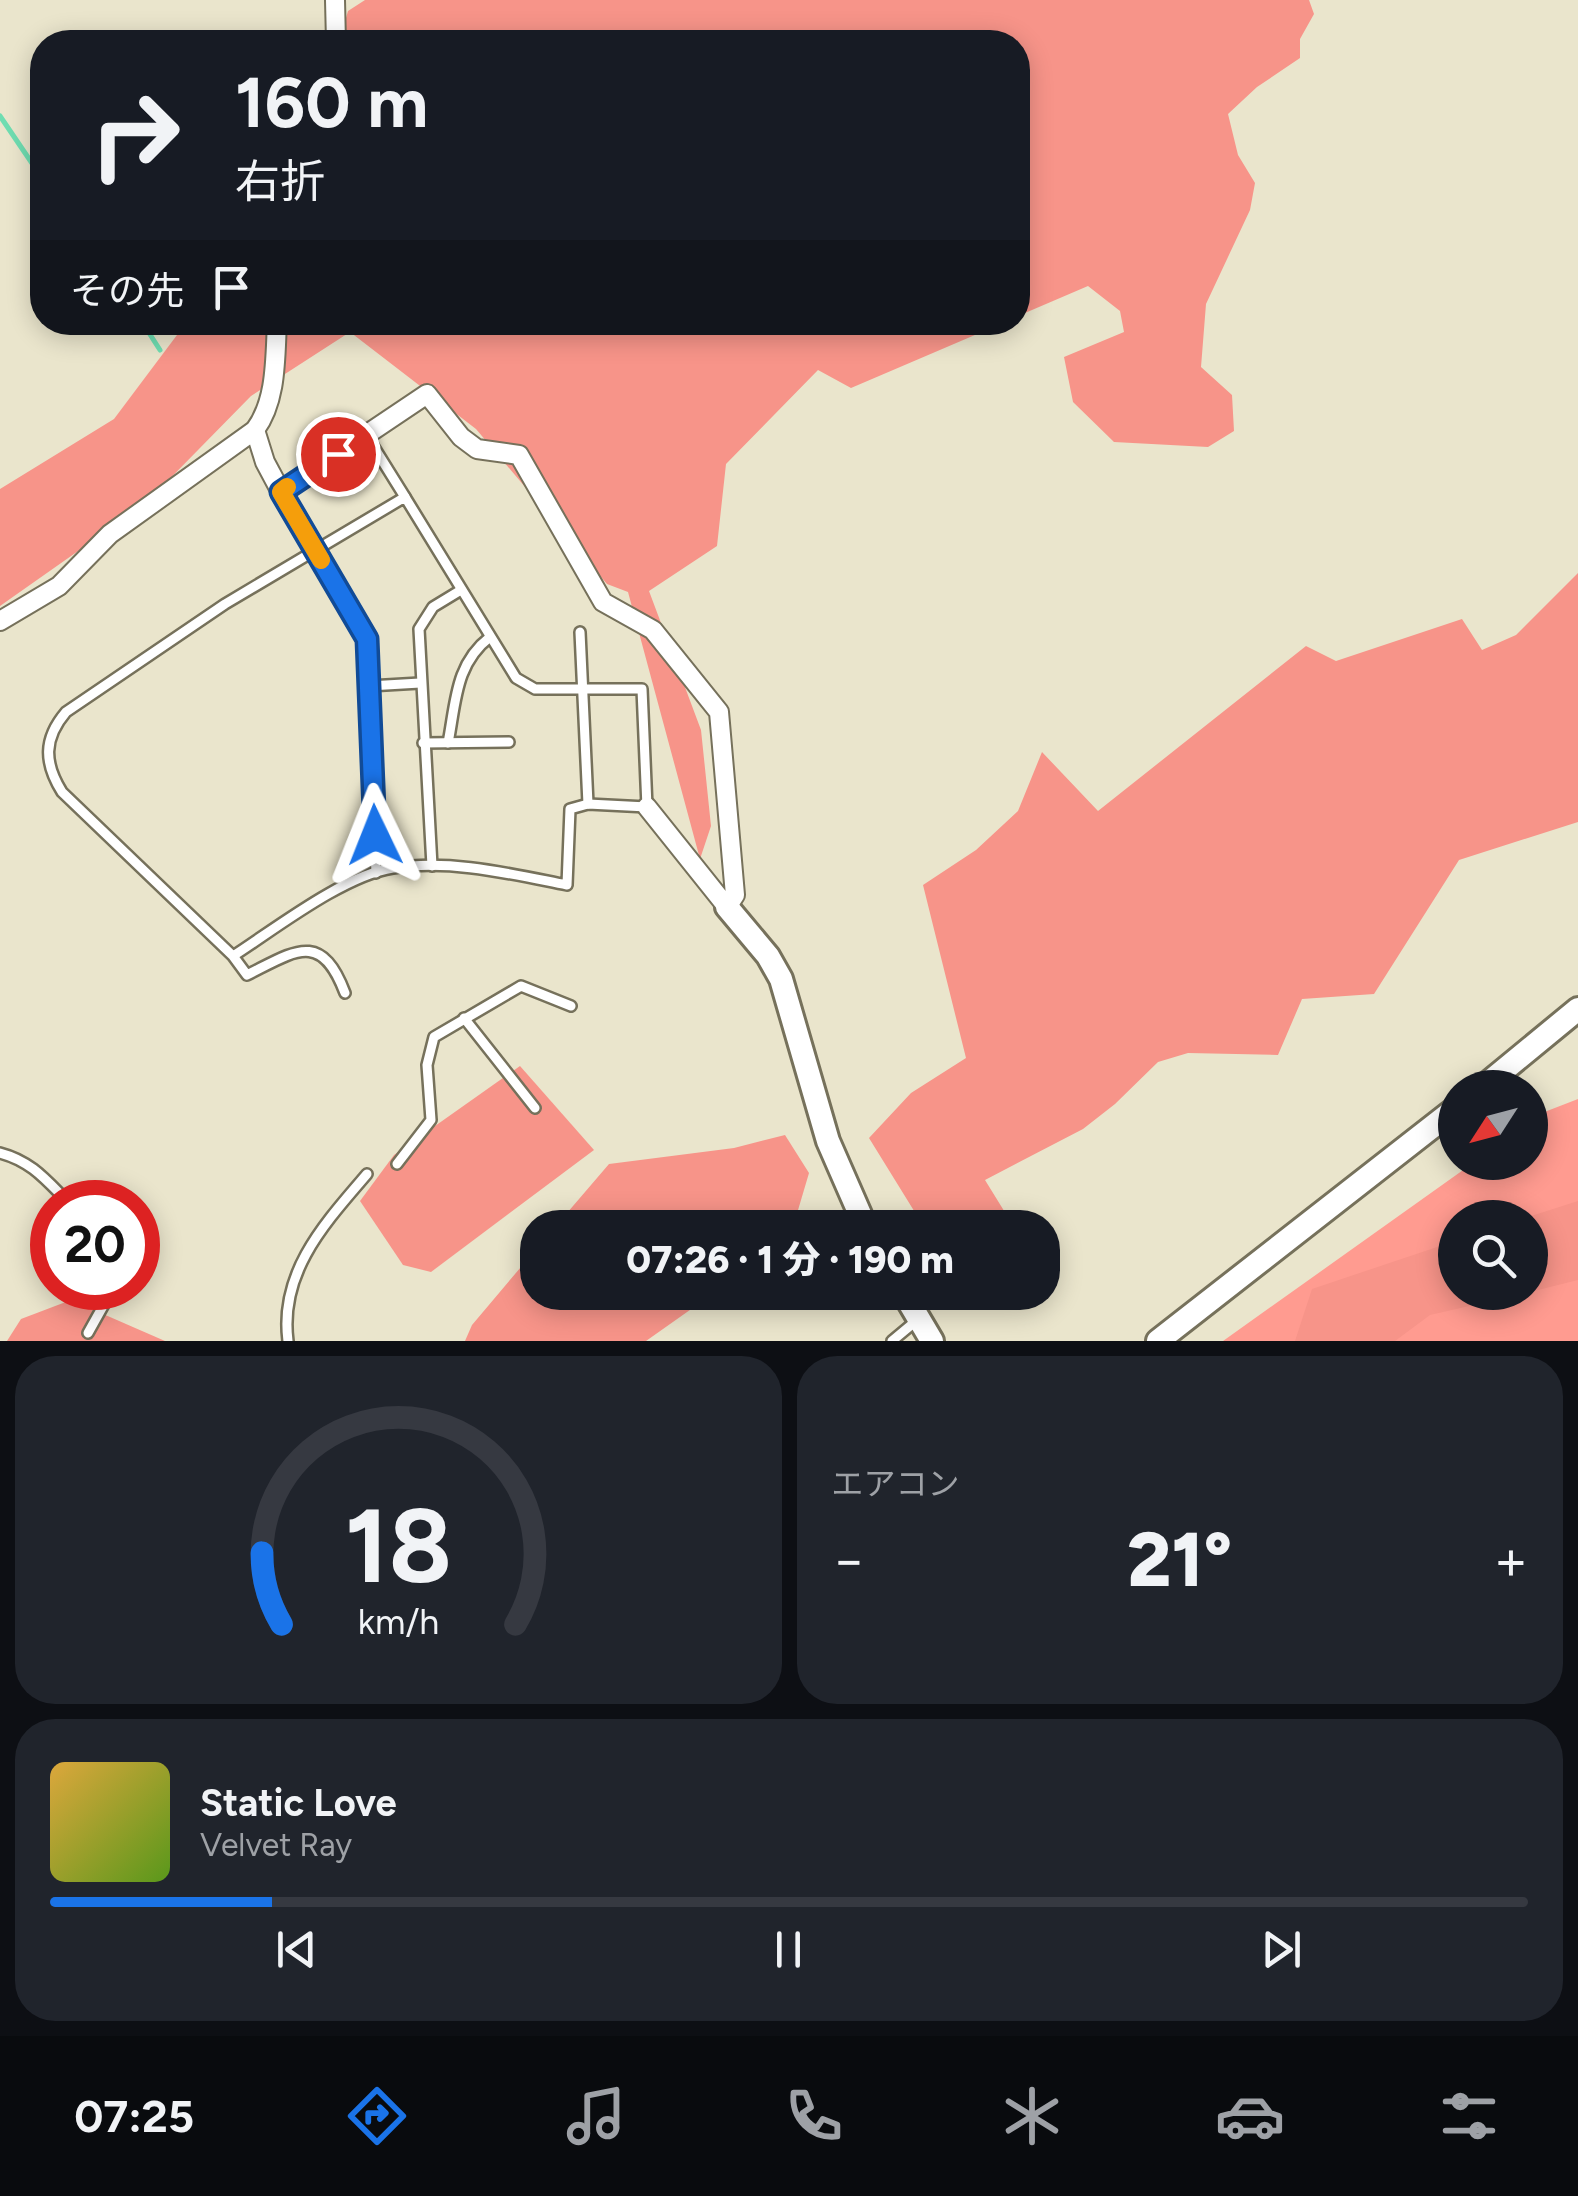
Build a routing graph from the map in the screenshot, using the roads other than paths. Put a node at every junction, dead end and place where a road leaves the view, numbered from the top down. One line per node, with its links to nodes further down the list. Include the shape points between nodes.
1 (335, 0): 2 (street)
2 (336, 30)
3 (276, 335): 4 (street, via 273,380)
4 (255, 430): 6 (street); 10 (street, via 110,534 59,586)
5 (367, 436): 6 (street); 7 (lane); 23 (street, via 428,394 477,449 519,454 603,602 653,630 720,712 736,895)
6 (281, 492): 8 (lane)
7 (405, 497): 8 (lane); 9 (lane)
8 (316, 550): 14 (lane, via 367,639); 24 (lane, via 66,712 49,740 50,773 62,792)
9 (461, 590): 12 (lane); 13 (lane, via 433,607 419,628)
10 (0, 621)
11 (580, 632): 15 (lane)
12 (490, 636): 15 (lane, via 524,685); 18 (lane, via 462,670)
13 (420, 683): 14 (lane); 16 (lane)
14 (369, 686): 22 (lane)
15 (582, 689): 19 (lane); 20 (lane, via 642,689)
16 (424, 742): 18 (lane); 21 (lane)
17 (509, 742): 18 (lane)
18 (448, 743)
19 (588, 804): 20 (lane); 21 (lane, via 568,814 568,885)
20 (647, 807): 23 (street)
21 (432, 866): 22 (lane)
22 (376, 873): 24 (lane, via 319,900)
23 (727, 907): 36 (street, via 781,979 828,1141)
24 (233, 956): 25 (lane, via 247,976 310,950 326,958)
25 (345, 993)
26 (571, 1006): 28 (lane, via 521,986)
27 (1578, 1008): 29 (street)
28 (464, 1018): 30 (lane); 33 (lane, via 432,1041 431,1120)
29 (1504, 1070)
30 (535, 1108)
31 (1438, 1123): 44 (street)
32 (0, 1154): 35 (lane, via 18,1158)
33 (397, 1164)
34 (367, 1174): 41 (lane, via 316,1234 298,1268 287,1310)
35 (47, 1180)
36 (858, 1210)
37 (100, 1310): 40 (lane)
38 (913, 1310): 39 (street)
39 (918, 1319): 42 (lane); 43 (street)
40 (88, 1333)
41 (288, 1341)
42 (892, 1341)
43 (932, 1341)
44 (1158, 1341)

